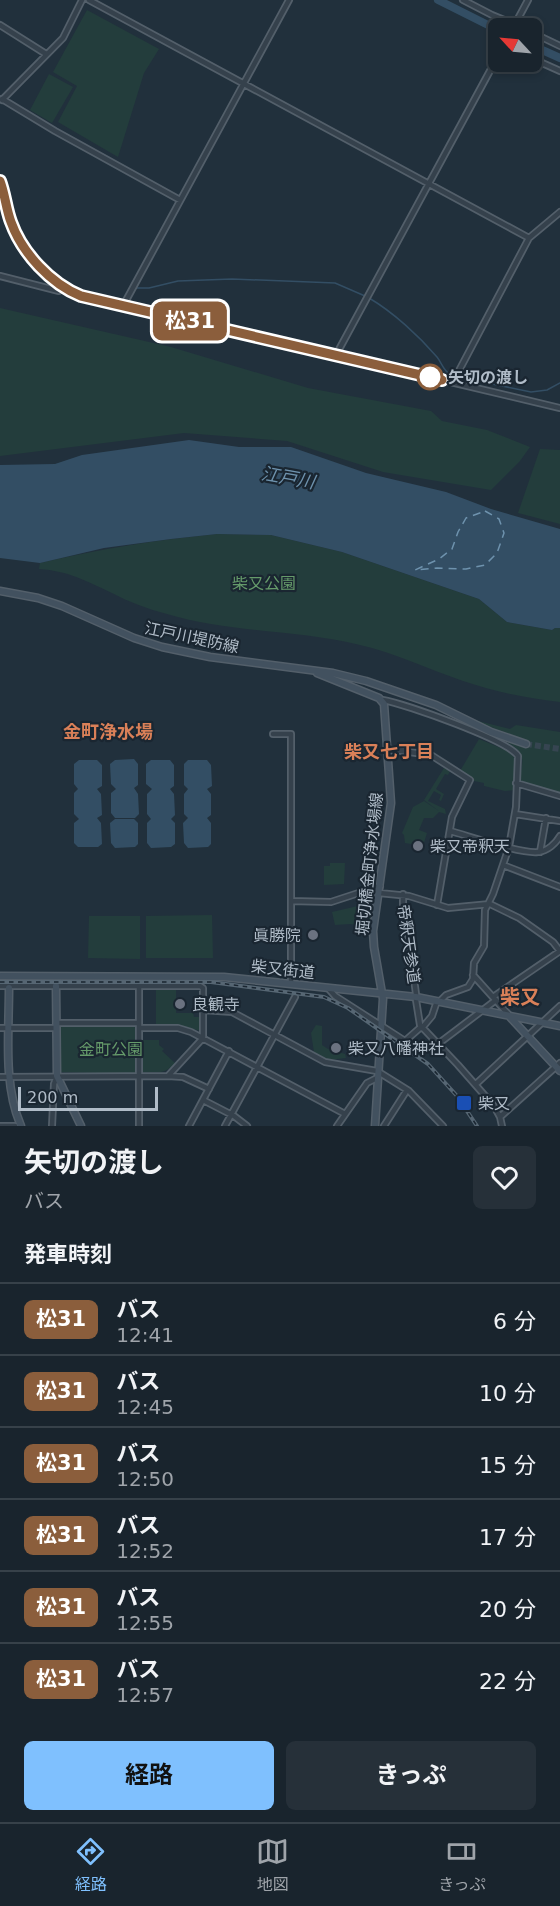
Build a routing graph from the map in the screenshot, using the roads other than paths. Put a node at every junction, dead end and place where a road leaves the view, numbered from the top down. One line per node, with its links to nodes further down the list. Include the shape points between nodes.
1 (82, 0): 11 (street, via 63,38)
2 (89, 0): 15 (street)
3 (289, 0): 15 (street)
4 (463, 0): 6 (street)
5 (528, 0): 7 (street)
6 (498, 18)
7 (519, 18)
8 (0, 25): 11 (street)
9 (542, 37): 10 (street)
10 (560, 46)
11 (46, 54): 16 (street)
12 (542, 63): 13 (street)
13 (560, 71)
14 (489, 72): 17 (street)
15 (243, 84): 17 (street); 18 (street)
16 (1, 101): 18 (street)
17 (429, 184): 20 (street); 24 (street)
18 (180, 200): 23 (street)
19 (560, 212): 20 (street)
20 (529, 238): 26 (street)
21 (0, 276): 22 (street, via 59,291)
22 (63, 288)
23 (123, 306)
24 (336, 355)
25 (442, 380): 26 (street)
26 (453, 382): 27 (street)
27 (560, 408)
28 (0, 591): 29 (main road, 江戸川堤防線, via 62,606 162,647)
29 (314, 671): 30 (main road, 江戸川堤防線); 32 (main road, 江戸川堤防線, via 359,678 393,689)
30 (383, 700): 33 (main road, 堀切橋金町浄水場線); 34 (street, via 513,749 519,761)
31 (273, 734): 47 (street, via 291,734)
32 (526, 744)
33 (387, 749): 39 (street, via 431,755 471,780 452,817); 45 (main road, 堀切橋金町浄水場線, via 390,814)
34 (516, 783): 35 (street); 36 (street)
35 (560, 796)
36 (515, 814): 37 (street); 41 (street)
37 (546, 818): 38 (street); 42 (street)
38 (560, 821)
39 (450, 831): 41 (street); 49 (street)
40 (560, 836): 42 (street, via 555,844)
41 (509, 847): 42 (street); 43 (street)
42 (540, 852)
43 (503, 865): 44 (street); 48 (street)
44 (560, 887)
45 (379, 890): 46 (street); 47 (street, via 332,902); 59 (main road, 堀切橋金町浄水場線, via 374,939)
46 (403, 894): 49 (street); 60 (street, 帝釈天参道)
47 (291, 901): 53 (street)
48 (488, 904): 49 (street, via 448,908); 50 (street, via 519,918); 51 (street, via 483,946)
49 (437, 905)
50 (560, 951): 62 (street)
51 (473, 975): 62 (street); 64 (street, via 468,987)
52 (0, 976): 53 (main road, 柴又街道, via 217,976)
53 (291, 984): 58 (main road, 柴又街道)
54 (0, 986): 57 (street)
55 (56, 986): 56 (street); 57 (street); 72 (main road)
56 (139, 986): 66 (street, via 200,986); 70 (street)
57 (9, 987): 76 (main road)
58 (328, 988): 59 (main road, 柴又街道); 71 (street)
59 (382, 993): 64 (main road, 柴又街道); 71 (main road, 堀切橋金町浄水場線)
60 (416, 994)
61 (295, 997): 77 (street)
62 (494, 999): 67 (street); 68 (street)
63 (416, 1000): 73 (street, 帝釈天参道)
64 (438, 1001): 67 (main road, 柴又街道); 73 (street, via 432,1016)
65 (560, 1006): 69 (street)
66 (203, 1010): 77 (street, via 227,1010); 79 (street)
67 (483, 1010): 68 (main road, 柴又街道); 80 (street)
68 (509, 1015): 69 (main road, 柴又街道); 78 (main road)
69 (542, 1022): 74 (main road, 柴又街道); 78 (street)
70 (139, 1025): 72 (street); 79 (street, via 178,1028); 89 (street)
71 (381, 1025): 73 (street, via 405,1041); 84 (main road, 堀切橋金町浄水場線)
72 (56, 1026): 76 (street); 85 (main road)
73 (421, 1026): 80 (street)
74 (560, 1026)
75 (0, 1028): 76 (street)
76 (9, 1028): 88 (main road)
77 (275, 1034): 82 (street); 84 (street, via 326,1062)
78 (527, 1035): 83 (main road); 90 (street)
79 (203, 1038): 81 (street); 86 (street)
80 (438, 1044): 90 (street)
81 (229, 1051): 82 (street); 91 (street)
82 (257, 1066): 94 (street); 95 (street)
83 (559, 1067): 96 (street)
84 (377, 1075): 92 (street); 94 (street); 107 (main road, 堀切橋金町浄水場線)
85 (57, 1076): 88 (street); 89 (street); 100 (street); 101 (main road)
86 (168, 1076): 89 (street); 91 (street, via 183,1077)
87 (0, 1077): 88 (street)
88 (10, 1077): 99 (main road, via 11,1099)
89 (139, 1077): 102 (street)
90 (476, 1084): 96 (street)
91 (209, 1089): 93 (street)
92 (407, 1090): 108 (street); 109 (street)
93 (203, 1100): 95 (street); 103 (street)
94 (345, 1114): 106 (street)
95 (231, 1115): 104 (street); 105 (street)
96 (500, 1117): 110 (street)
97 (0, 1126): 98 (street)
98 (15, 1126)
99 (21, 1126)
100 (52, 1126)
101 (81, 1126)
102 (139, 1126)
103 (189, 1126)
104 (225, 1126)
105 (247, 1126)
106 (337, 1126)
107 (375, 1126)
108 (384, 1126)
109 (443, 1126)
110 (502, 1126)

